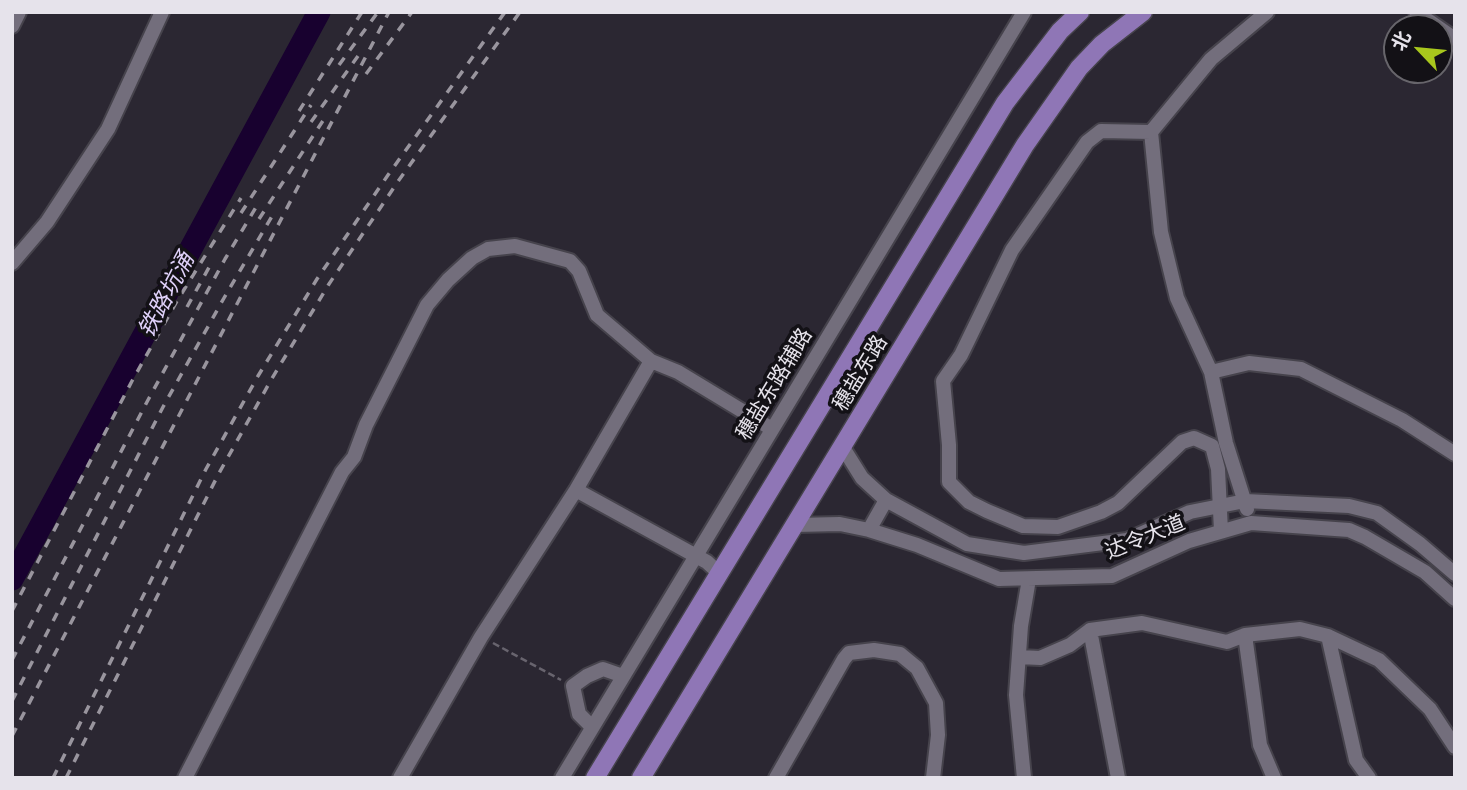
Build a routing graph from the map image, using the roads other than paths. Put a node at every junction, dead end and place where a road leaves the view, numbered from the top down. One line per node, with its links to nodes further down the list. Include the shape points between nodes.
1 (19, 12): 9 (street)
2 (162, 12): 13 (street, via 108,129 47,222)
3 (1024, 12): 16 (street, 穗盐东路辅路)
4 (1061, 12): 10 (street)
5 (1080, 12): 10 (main road, 穗盐东路)
6 (1143, 12): 17 (main road, 穗盐东路, via 1102,44 1053,102)
7 (1267, 12): 12 (street, via 1211,59)
8 (1416, 12): 11 (street)
9 (12, 26)
10 (1060, 31): 28 (main road, 穗盐东路, via 1005,103)
11 (1455, 39)
12 (1152, 132): 15 (street, via 1161,232 1177,298); 22 (street, via 1101,131 1087,142 1012,250 943,382 949,482 969,502 1023,526 1058,527 1118,503 1182,442 1194,438 1212,446)
13 (12, 263)
14 (651, 361): 16 (street, via 678,372); 19 (street); 39 (street, via 597,315 579,271 570,261 515,246 488,248 472,258 427,305 354,457 342,472)
15 (1212, 372): 18 (street, via 1249,363 1301,369 1402,420); 21 (street, via 1226,443)
16 (772, 429): 27 (street, 穗盐东路辅路)
17 (842, 446): 20 (street, 达令大道, via 862,478); 24 (main road, 穗盐东路)
18 (1455, 454)
19 (576, 490): 27 (street); 40 (street, via 481,637)
20 (886, 500): 22 (street, 达令大道, via 967,544 1024,554 1127,540 1191,512); 25 (street)
21 (1245, 501): 22 (street, 达令大道); 23 (street); 29 (street, 达令大道, via 1349,506 1377,513)
22 (1220, 506): 26 (street)
23 (1251, 523): 26 (street, 达令大道); 31 (street, 达令大道, via 1349,530 1425,572)
24 (794, 525): 25 (street, 达令大道, via 840,524); 43 (main road, 穗盐东路)
25 (869, 530): 30 (street, 达令大道, via 999,579)
26 (1220, 531): 30 (street, 达令大道, via 1112,576)
27 (695, 556): 28 (street); 36 (street, 穗盐东路辅路)
28 (720, 574): 42 (main road, 穗盐东路)
29 (1455, 574)
30 (1029, 579): 35 (street)
31 (1455, 599)
32 (1090, 631): 33 (street, via 1142,623 1227,642); 35 (street, via 1040,658); 47 (street)
33 (1245, 635): 34 (street, via 1300,629); 48 (street, via 1260,745)
34 (1328, 636): 38 (street, via 1378,660 1430,709); 49 (street, via 1356,760)
35 (1019, 657): 46 (street, via 1016,695)
36 (623, 676): 37 (street, 穗盐东路辅路); 37 (street, via 603,669 573,686 579,714)
37 (592, 727): 41 (street, 穗盐东路辅路)
38 (1455, 747)
39 (185, 778)
40 (400, 778)
41 (562, 778)
42 (596, 778)
43 (641, 778)
44 (776, 778): 45 (street, via 844,659 849,653 874,650 900,654 917,668 936,703)
45 (933, 778)
46 (1024, 778)
47 (1118, 778)
48 (1274, 778)
49 (1369, 778)

